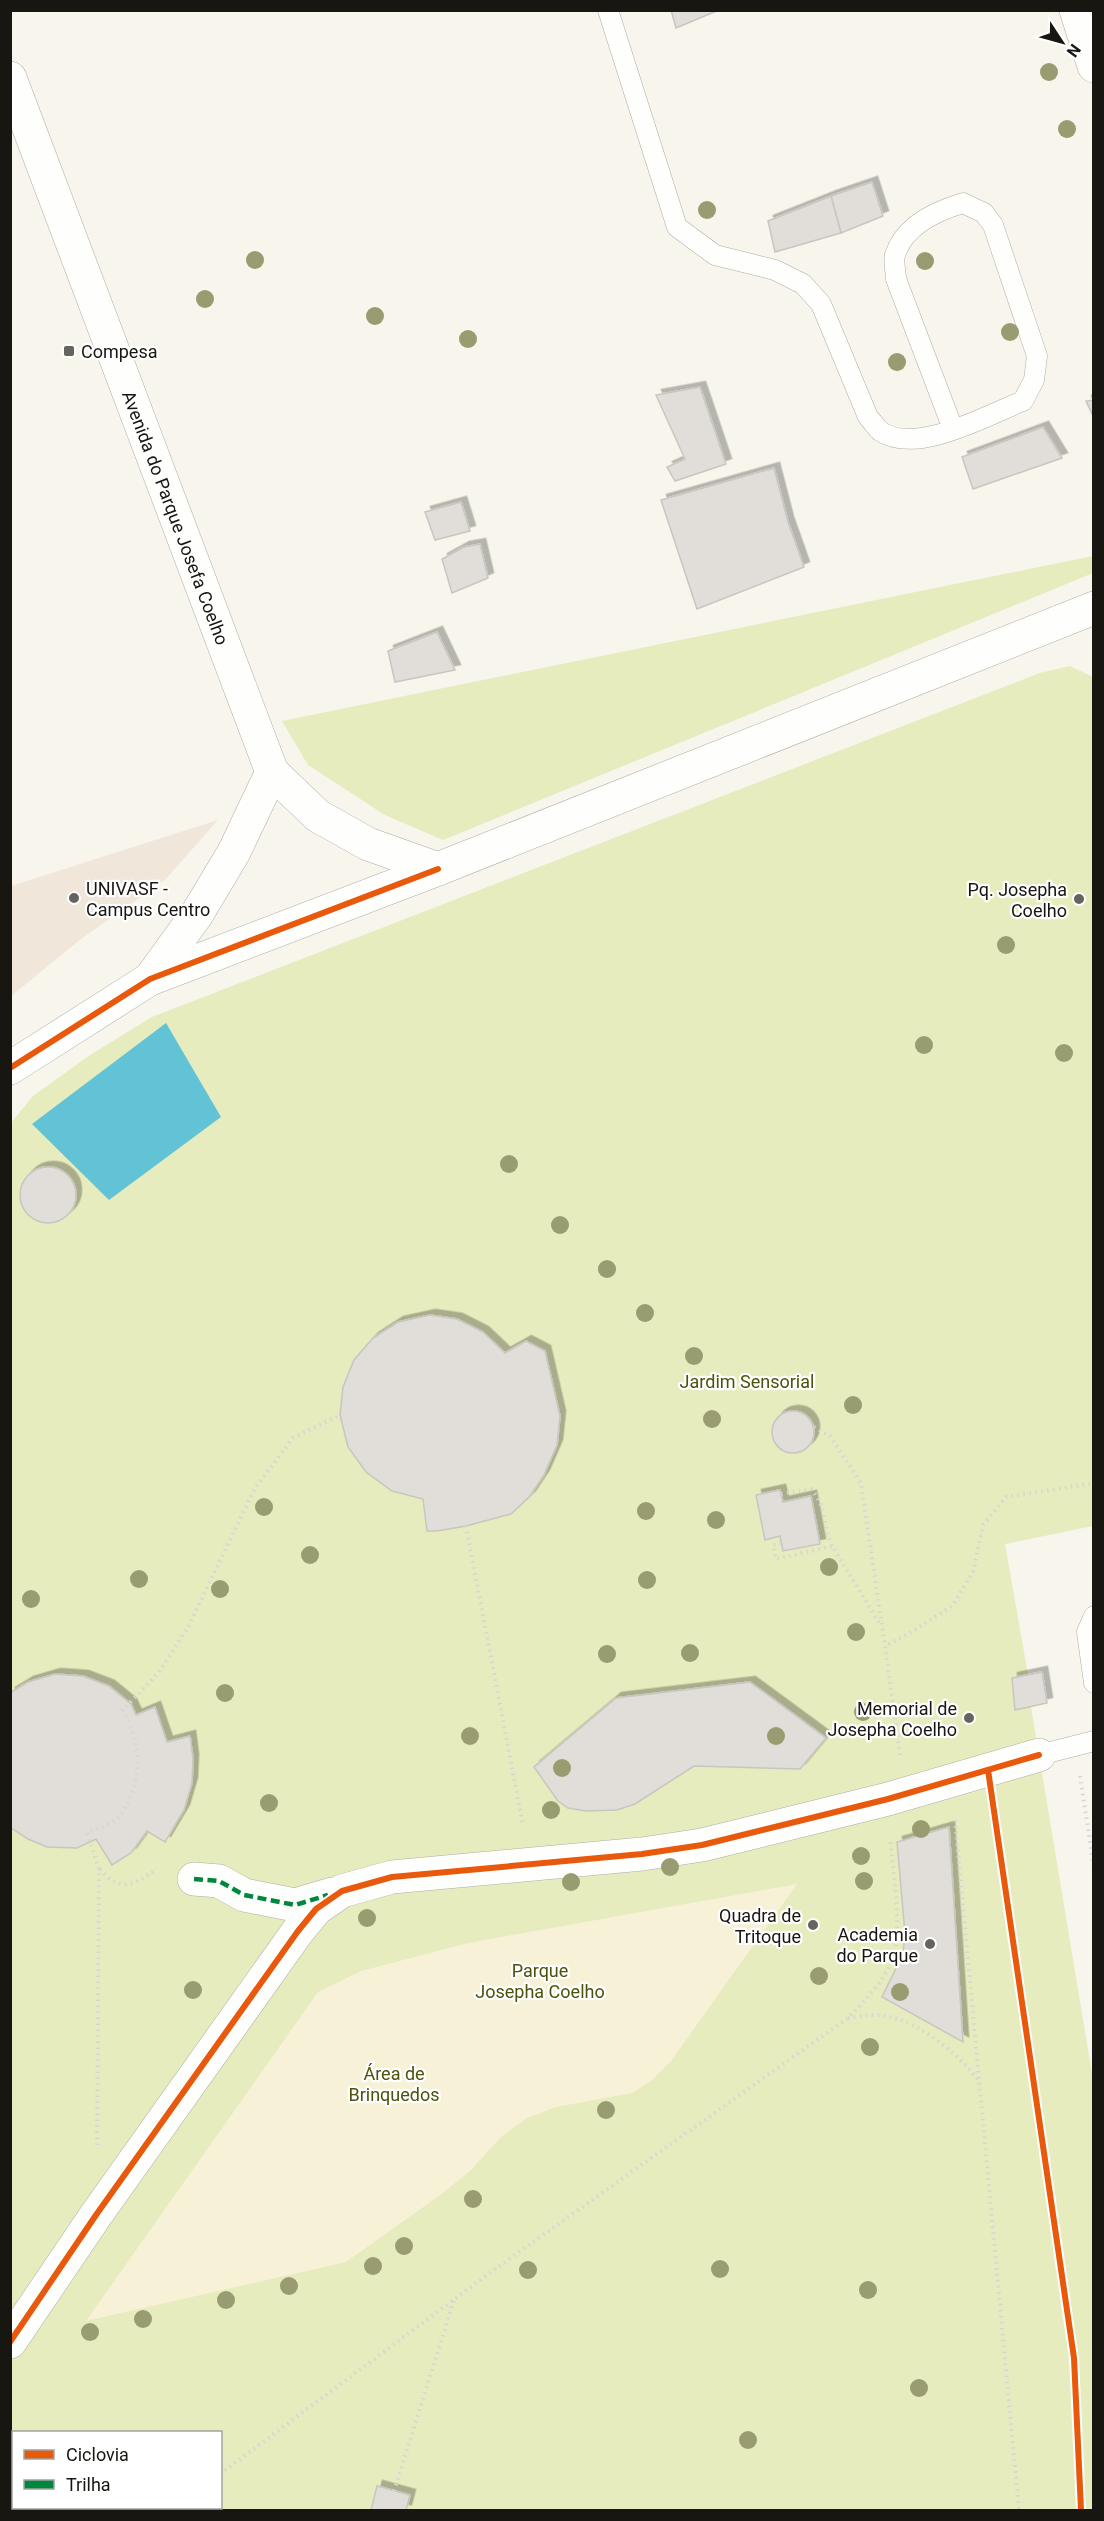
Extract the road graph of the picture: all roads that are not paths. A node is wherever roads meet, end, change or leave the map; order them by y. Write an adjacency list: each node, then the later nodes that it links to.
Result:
1 (609, 10): 5 (lane)
2 (1076, 10): 3 (main road)
3 (1094, 66)
4 (10, 78): 8 (main road, Avenida do Parque Josefa Coelho)
5 (953, 429): 5 (lane)
6 (1080, 612): 7 (main road); 9 (main road)
7 (1094, 633)
8 (273, 772): 9 (main road, Avenida do Parque Josefa Coelho); 10 (main road)
9 (438, 869): 10 (main road)
10 (150, 979): 11 (main road)
11 (10, 1068)
12 (1094, 1616): 13 (lane)
13 (1094, 1683)
14 (1085, 1743): 15 (lane)
15 (1039, 1755): 17 (main road)
16 (194, 1879): 17 (main road)
17 (342, 1891): 18 (main road)
18 (10, 2342)

